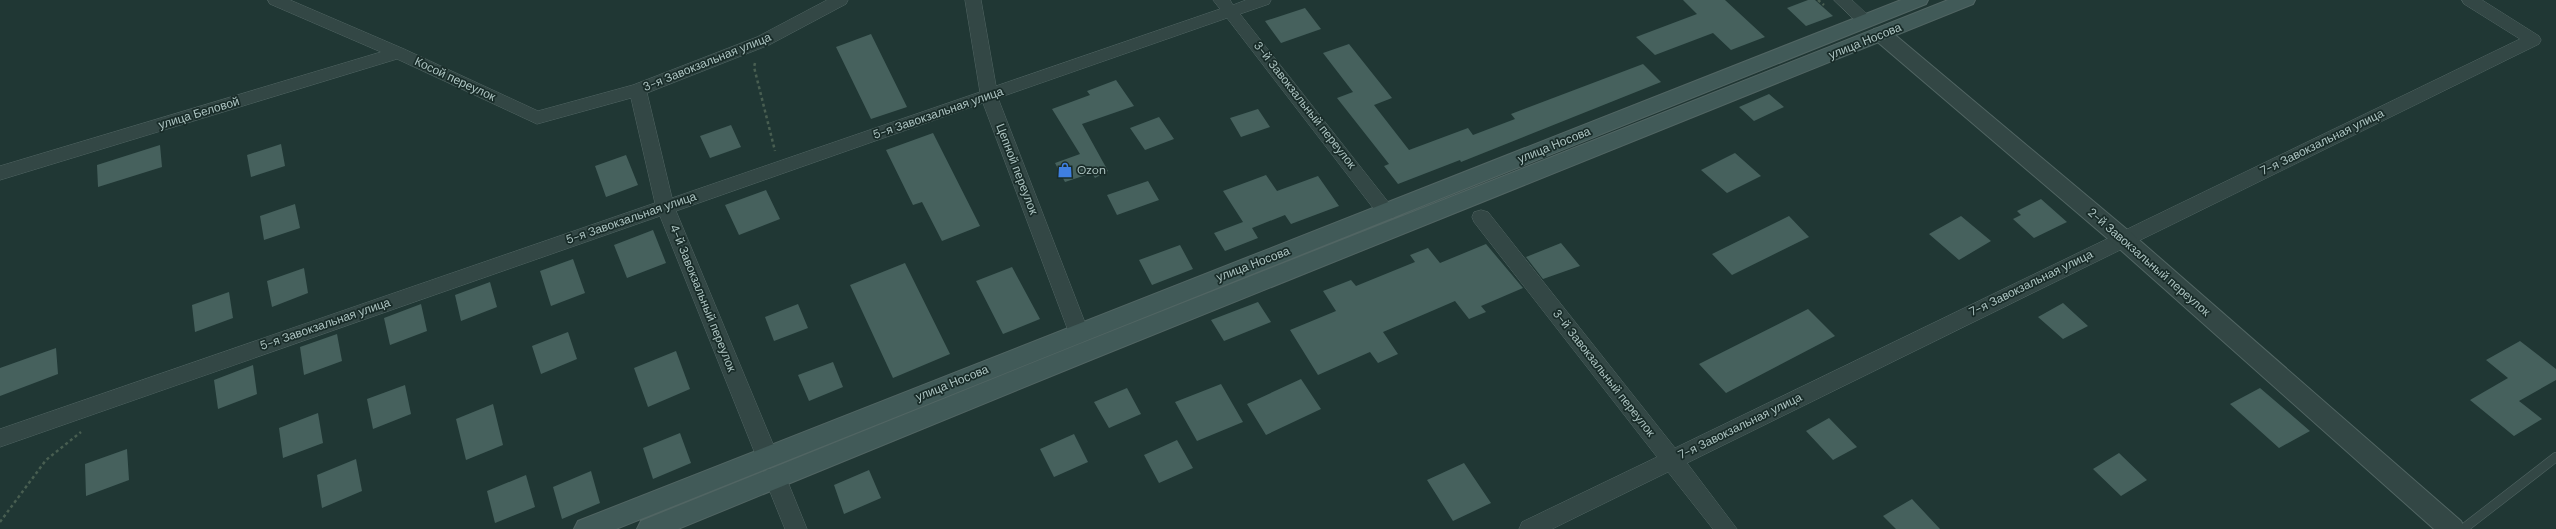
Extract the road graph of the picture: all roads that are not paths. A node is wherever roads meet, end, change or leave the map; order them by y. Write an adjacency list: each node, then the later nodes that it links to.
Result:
1 (276, 0): 11 (street, Косой переулок)
2 (840, 0): 12 (street, 3-я Завокзальная улица)
3 (973, 0): 13 (street, Цепной переулок)
4 (1263, 0): 9 (street, 5-я Завокзальная улица)
5 (1842, 0): 10 (street, 2-й Завокзальный переулок)
6 (1919, 0): 10 (main road, улица Носова)
7 (1966, 0): 10 (main road, улица Носова)
8 (2470, 0): 18 (street, 7-я Завокзальная улица)
9 (1226, 5): 13 (street, 5-я Завокзальная улица); 17 (street, 3-й Завокзальный переулок)
10 (1874, 28): 17 (main road, улица Носова); 18 (street, 2-й Завокзальный переулок)
11 (398, 53): 12 (street, Косой переулок); 14 (street, улица Беловой)
12 (638, 90): 15 (street, 4-й Завокзальный переулок)
13 (989, 96): 15 (street, 5-я Завокзальная улица); 19 (street, Цепной переулок)
14 (0, 173)
15 (665, 205): 20 (street, 5-я Завокзальная улица); 23 (street, 4-й Завокзальный переулок)
16 (1481, 217): 22 (street, 3-й Завокзальный переулок)
17 (1393, 219): 19 (main road, улица Носова)
18 (2122, 238): 22 (street, 7-я Завокзальная улица); 29 (street, 2-й Завокзальный переулок)
19 (1082, 342): 23 (main road, улица Носова)
20 (0, 438)
21 (2556, 457): 30 (lane)
22 (1672, 459): 27 (street, 7-я Завокзальная улица); 28 (street, 3-й Завокзальный переулок)
23 (771, 467): 24 (main road, улица Носова); 25 (main road, улица Носова); 26 (street, 4-й Завокзальный переулок)
24 (587, 529)
25 (650, 529)
26 (796, 529)
27 (1530, 529)
28 (1726, 529)
29 (2452, 529)
30 (2463, 529)

